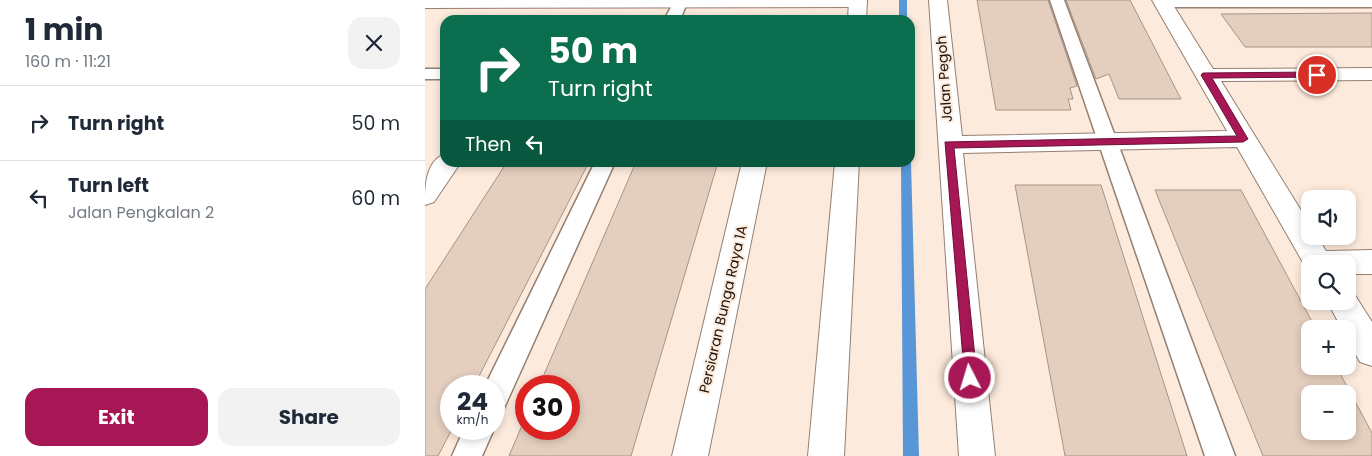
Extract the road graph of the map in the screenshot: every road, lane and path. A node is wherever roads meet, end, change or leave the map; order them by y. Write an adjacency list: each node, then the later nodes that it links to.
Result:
1 (938, 0): 18 (street, Jalan Pegoh)
2 (1057, 0): 17 (lane)
3 (1162, 2): 7 (lane); 15 (street)
4 (425, 3): 5 (street)
5 (564, 3): 6 (street); 10 (street)
6 (680, 3): 9 (street); 11 (lane)
7 (1372, 3)
8 (858, 7): 9 (street)
9 (790, 8)
10 (556, 15)
11 (674, 15)
12 (425, 74): 13 (lane)
13 (440, 74)
14 (1372, 74): 15 (street)
15 (1206, 75): 16 (street)
16 (1243, 139): 17 (street); 24 (street)
17 (1108, 141): 18 (street); 35 (lane)
18 (949, 145): 34 (street, Jalan Pegoh)
19 (440, 165): 23 (street)
20 (603, 167): 29 (lane)
21 (754, 167): 32 (street, Persiaran Bunga Raya 1A)
22 (847, 167): 33 (street)
23 (425, 195)
24 (1314, 255)
25 (1356, 262): 26 (street)
26 (1372, 262)
27 (1347, 310): 28 (street)
28 (1372, 351)
29 (505, 375)
30 (474, 440): 31 (lane)
31 (467, 456)
32 (690, 456)
33 (826, 456)
34 (977, 456)
35 (1219, 456)

